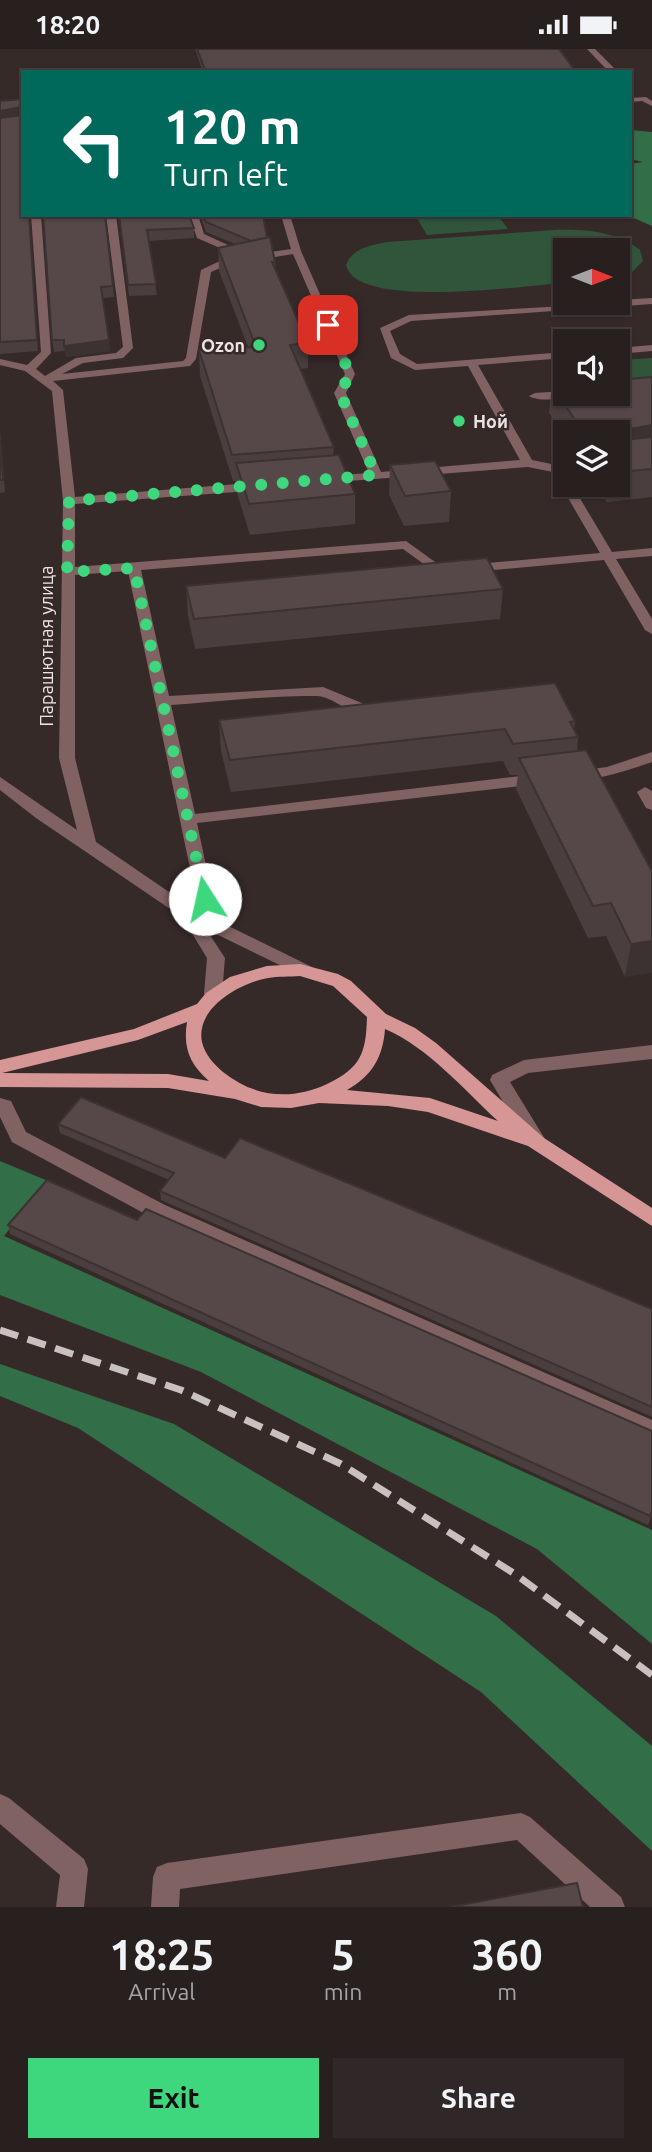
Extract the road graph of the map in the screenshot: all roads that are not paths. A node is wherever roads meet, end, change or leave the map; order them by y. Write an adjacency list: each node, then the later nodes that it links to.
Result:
1 (591, 49): 2 (street)
2 (612, 70)
3 (632, 89): 4 (street)
4 (643, 99): 5 (street); 6 (street)
5 (632, 100)
6 (652, 105): 7 (street)
7 (632, 108)
8 (36, 217): 20 (street)
9 (111, 217): 21 (street)
10 (194, 217): 13 (street)
11 (286, 217): 12 (street)
12 (296, 251): 13 (street); 26 (street)
13 (252, 258): 21 (street)
14 (652, 301): 19 (street)
15 (652, 348): 16 (street)
16 (630, 350)
17 (553, 356): 19 (street)
18 (0, 362): 20 (street)
19 (471, 362): 24 (street)
20 (29, 369): 21 (street)
21 (45, 379): 30 (street, Парашютная улица)
22 (553, 395): 23 (street)
23 (535, 396)
24 (528, 463): 25 (street); 26 (street)
25 (553, 468)
26 (376, 475): 27 (street)
27 (306, 482)
28 (279, 484): 30 (street)
29 (574, 497): 32 (street)
30 (69, 501): 34 (street, Парашютная улица)
31 (652, 552): 32 (street)
32 (608, 556): 33 (street); 35 (street)
33 (134, 568): 34 (street); 36 (street)
34 (67, 572): 41 (street, Парашютная улица)
35 (652, 631)
36 (163, 701): 37 (street); 40 (street)
37 (392, 709)
38 (652, 757): 40 (street)
39 (0, 782): 41 (street)
40 (190, 820): 42 (street)
41 (89, 844): 42 (street)
42 (188, 913): 43 (street); 44 (street)
43 (306, 971): 44 (main road); 46 (main road)
44 (213, 994): 45 (main road)
45 (199, 1010): 48 (main road); 50 (main road)
46 (376, 1016): 51 (main road); 53 (main road)
47 (652, 1052): 53 (street)
48 (0, 1067)
49 (0, 1080): 50 (main road)
50 (235, 1092): 51 (main road)
51 (320, 1096): 53 (main road)
52 (0, 1105): 55 (street)
53 (537, 1142): 54 (main road)
54 (652, 1219)
55 (652, 1430)
56 (0, 1807): 57 (street)
57 (71, 1907)
58 (165, 1907): 59 (street)
59 (611, 1907)

